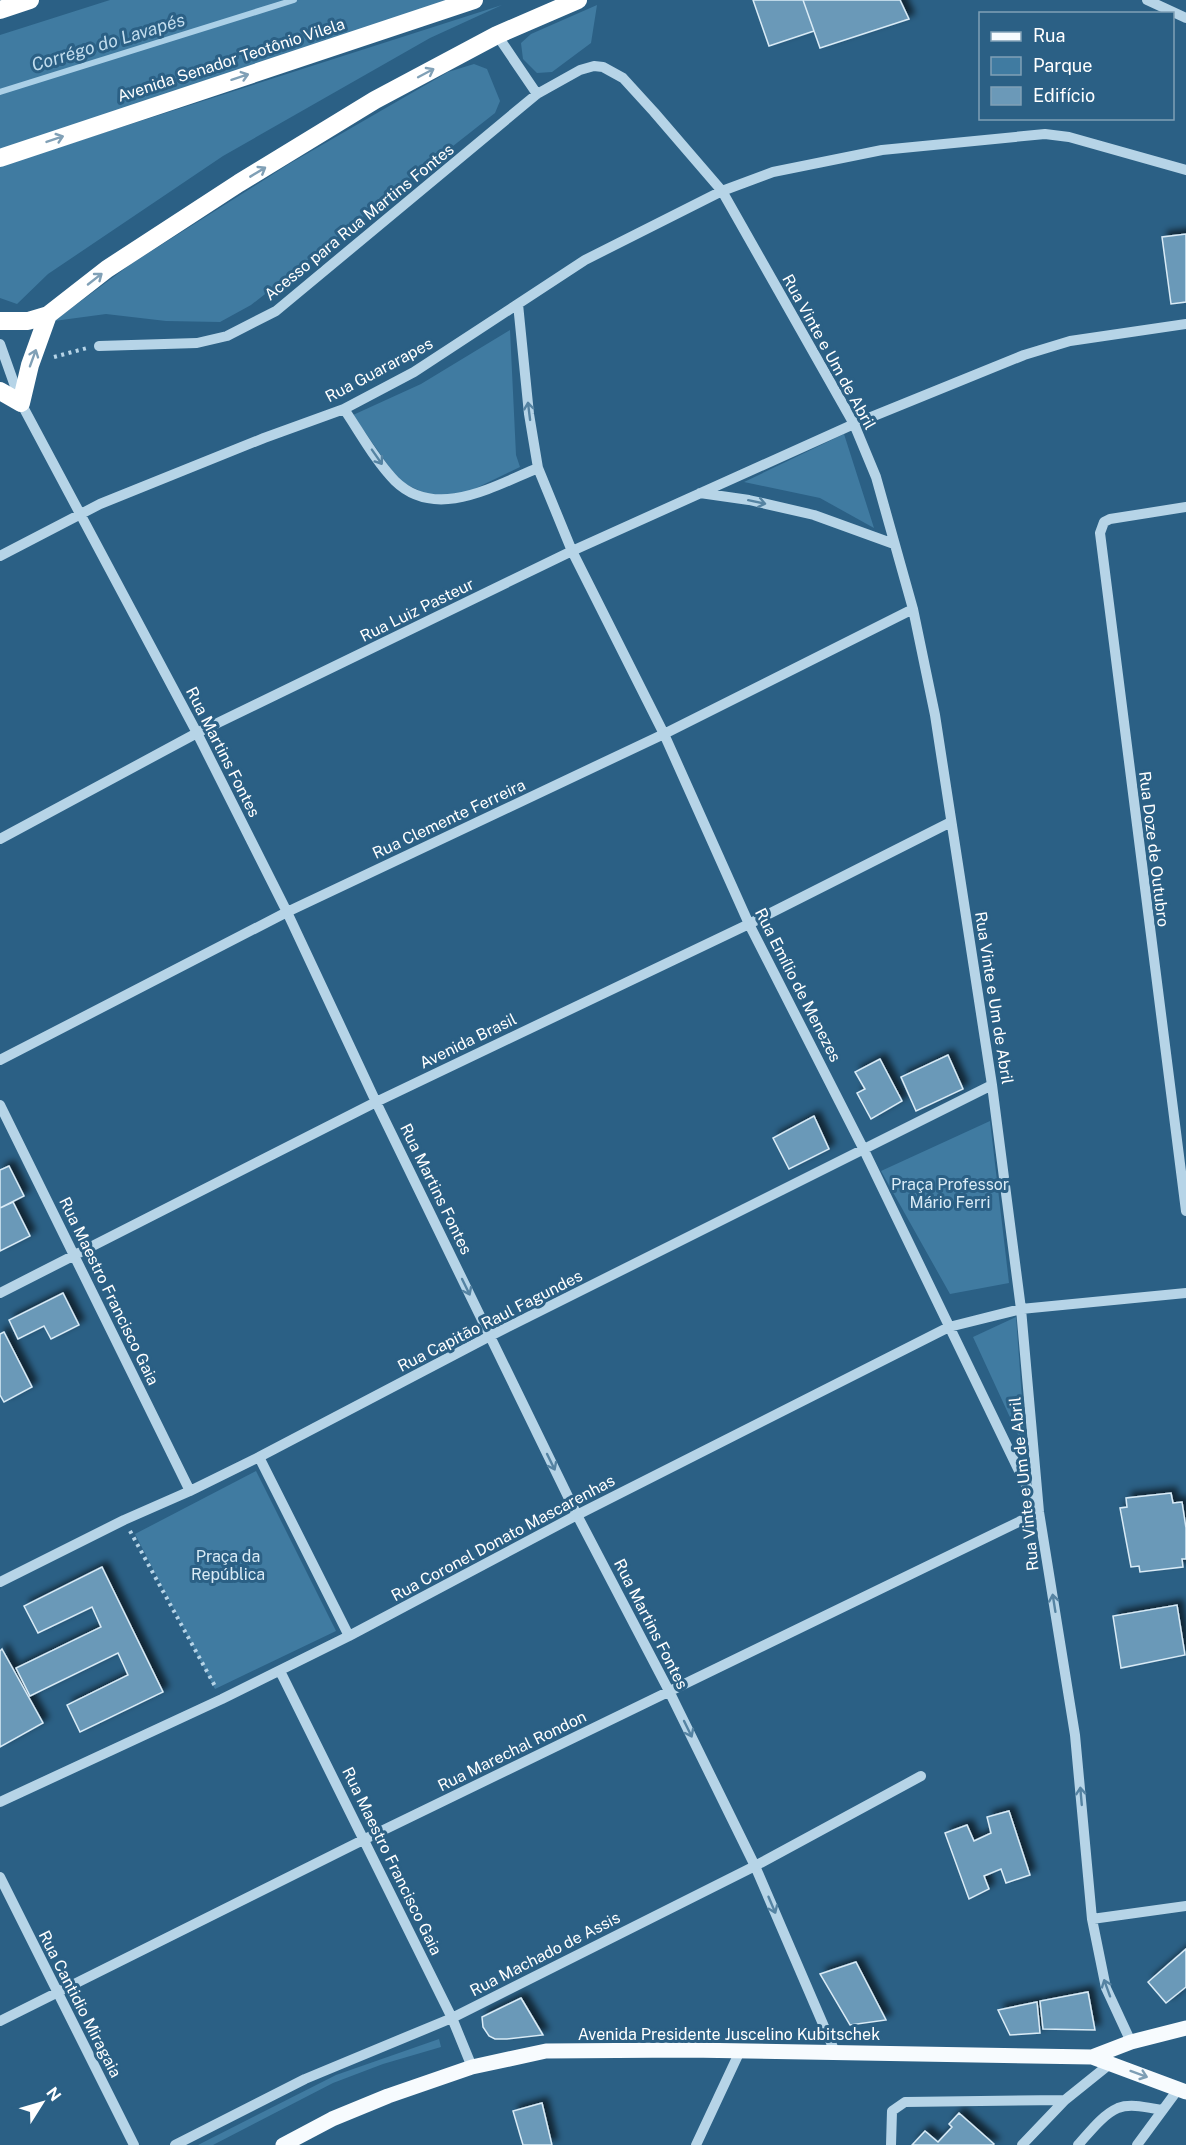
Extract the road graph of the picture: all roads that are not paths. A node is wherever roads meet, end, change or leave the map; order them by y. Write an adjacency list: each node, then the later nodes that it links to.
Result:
1 (30, 0): 5 (highway)
2 (474, 0): 10 (highway, Avenida Senador Teotônio Vilela, one-way to 2)
3 (578, 0): 7 (highway)
4 (1147, 0): 6 (street)
5 (0, 10)
6 (1173, 12)
7 (497, 35): 9 (street); 14 (highway, one-way to 7)
8 (580, 70): 9 (street, Acesso para Rua Martins Fontes); 12 (street, Rua Vinte e Um de Abril)
9 (537, 94): 18 (street, Acesso para Rua Martins Fontes)
10 (0, 158)
11 (1186, 170): 12 (street, Rua Guararapes)
12 (722, 191): 13 (street, Rua Guararapes); 22 (street, Rua Vinte e Um de Abril)
13 (518, 304): 21 (street, Rua Guararapes); 23 (street, Rua Emílio de Menezes, one-way to 13)
14 (48, 315): 15 (highway); 20 (highway, one-way to 14)
15 (0, 321)
16 (1186, 324): 22 (street, Rua Luiz Pasteur)
17 (0, 344): 20 (street, Rua Martins Fontes)
18 (99, 346)
19 (0, 391): 20 (highway)
20 (21, 403): 26 (street, Rua Martins Fontes)
21 (344, 409): 23 (street, one-way to 23); 26 (street, Rua Guararapes)
22 (854, 424): 24 (street, Rua Luiz Pasteur); 27 (street, Rua Vinte e Um de Abril)
23 (538, 468): 28 (street, Rua Emílio de Menezes)
24 (699, 493): 27 (street, one-way to 27); 28 (street, Rua Luiz Pasteur)
25 (1186, 507): 42 (street, Rua Doze de Outubro)
26 (82, 515): 29 (street, Rua Guararapes); 31 (street, Rua Martins Fontes)
27 (894, 544): 30 (street, Rua Vinte e Um de Abril)
28 (572, 551): 31 (street, Rua Luiz Pasteur); 32 (street, Rua Emílio de Menezes)
29 (0, 556)
30 (913, 609): 32 (street, Rua Clemente Ferreira); 33 (street, Rua Vinte e Um de Abril)
31 (197, 733): 34 (street, Rua Luiz Pasteur); 35 (street, Rua Martins Fontes)
32 (664, 734): 35 (street, Rua Clemente Ferreira); 36 (street, Rua Emílio de Menezes)
33 (951, 822): 36 (street, Avenida Brasil); 38 (street, Rua Vinte e Um de Abril)
34 (0, 839)
35 (287, 912): 37 (street, Rua Clemente Ferreira); 39 (street, Rua Martins Fontes)
36 (749, 924): 39 (street, Avenida Brasil); 41 (street, Rua Emílio de Menezes)
37 (0, 1060)
38 (992, 1085): 41 (street, Rua Capitão Raul Fagundes); 46 (street, Rua Vinte e Um de Abril)
39 (376, 1102): 43 (street, Avenida Brasil); 48 (street, Rua Martins Fontes, one-way to 48)
40 (0, 1105): 43 (street, Rua Maestro Francisco Gaia)
41 (863, 1148): 47 (street, Rua Emílio de Menezes); 48 (street, Rua Capitão Raul Fagundes)
42 (1186, 1211)
43 (74, 1255): 44 (street, Avenida Brasil); 50 (street, Rua Maestro Francisco Gaia)
44 (0, 1293)
45 (1186, 1293): 46 (street, Rua Coronel Donato Mascarenhas)
46 (1021, 1309): 47 (street, Rua Coronel Donato Mascarenhas); 51 (street, Rua Vinte e Um de Abril)
47 (949, 1328): 51 (street, Rua Emílio de Menezes); 52 (street, Rua Coronel Donato Mascarenhas)
48 (490, 1336): 49 (street, Rua Capitão Raul Fagundes); 52 (street, Rua Martins Fontes, one-way to 52)
49 (259, 1457): 50 (street, Rua Capitão Raul Fagundes); 54 (street)
50 (190, 1491): 53 (street, Rua Capitão Raul Fagundes)
51 (1039, 1512): 56 (street, Rua Marechal Rondon); 63 (street, Rua Vinte e Um de Abril, one-way to 51)
52 (577, 1515): 54 (street, Rua Coronel Donato Mascarenhas); 56 (street, Rua Martins Fontes)
53 (0, 1582)
54 (349, 1636): 55 (street, Rua Coronel Donato Mascarenhas)
55 (280, 1671): 58 (street, Rua Coronel Donato Mascarenhas); 59 (street, Rua Maestro Francisco Gaia)
56 (669, 1691): 59 (street, Rua Marechal Rondon); 60 (street, Rua Martins Fontes, one-way to 60)
57 (921, 1776): 60 (street, Rua Machado de Assis)
58 (0, 1802)
59 (365, 1839): 64 (street, Rua Marechal Rondon); 65 (street, Rua Maestro Francisco Gaia)
60 (755, 1866): 65 (street, Rua Machado de Assis); 70 (street, Rua Martins Fontes, one-way to 70)
61 (0, 1877): 64 (street, Rua Cantidio Miragaia)
62 (1186, 1906): 63 (street)
63 (1092, 1919): 68 (street, Rua Vinte e Um de Abril, one-way to 63)
64 (58, 1993): 66 (street, Rua Marechal Rondon); 77 (street, Rua Cantidio Miragaia)
65 (452, 2018): 73 (street, Rua Maestro Francisco Gaia); 78 (street, Rua Machado de Assis)
66 (0, 2021)
67 (1186, 2028): 68 (main road)
68 (1131, 2042): 71 (main road)
69 (740, 2051): 70 (main road, Avenida Presidente Juscelino Kubitschek); 73 (main road, Avenida Presidente Juscelino Kubitschek); 80 (street)
70 (836, 2052): 71 (main road, Avenida Presidente Juscelino Kubitschek)
71 (1092, 2057): 72 (main road, Avenida Presidente Juscelino Kubitschek)
72 (1111, 2063): 74 (main road, Avenida Presidente Juscelino Kubitschek, one-way to 74); 75 (street)
73 (472, 2067): 79 (main road, Avenida Presidente Juscelino Kubitschek)
74 (1183, 2090): 76 (street)
75 (1065, 2100): 81 (street); 82 (street)
76 (1162, 2110): 83 (street); 84 (street)
77 (134, 2145)
78 (175, 2145)
79 (283, 2145)
80 (696, 2145)
81 (891, 2145)
82 (1023, 2145)
83 (1078, 2145)
84 (1137, 2145)

